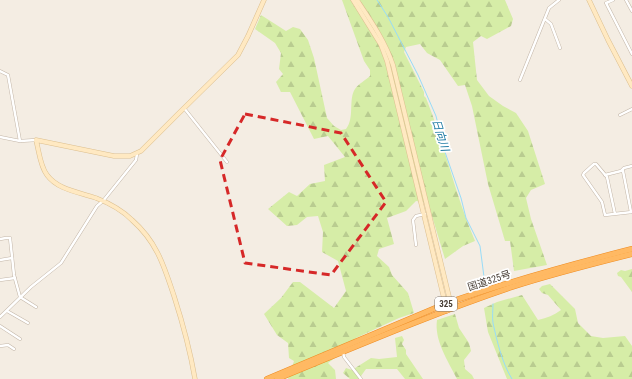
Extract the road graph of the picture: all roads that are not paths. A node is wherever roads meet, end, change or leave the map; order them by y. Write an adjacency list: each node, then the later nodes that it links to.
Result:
1 (264, 0): 15 (street)
2 (353, 0): 28 (street)
3 (357, 0): 28 (street)
4 (558, 0): 9 (street)
5 (589, 0): 14 (street)
6 (613, 0): 11 (street)
7 (626, 0): 8 (street)
8 (632, 11)
9 (545, 19): 10 (street); 13 (street)
10 (560, 48)
11 (632, 54)
12 (0, 71): 20 (street)
13 (520, 80)
14 (632, 86)
15 (184, 108): 21 (street); 22 (street)
16 (632, 109): 17 (street)
17 (620, 115)
18 (0, 137): 20 (street)
19 (36, 140): 20 (street); 21 (street); 26 (street)
20 (20, 141)
21 (137, 154): 26 (street)
22 (227, 162)
23 (632, 166): 24 (street)
24 (623, 170): 25 (street); 27 (street)
25 (605, 175): 29 (street); 29 (street)
26 (103, 201): 38 (street); 50 (street)
27 (632, 212): 29 (street)
28 (426, 213): 31 (street); 39 (street)
29 (615, 214)
30 (0, 240): 34 (street)
31 (416, 245)
32 (632, 249): 39 (highway, 国道325号 / 325)
33 (632, 254): 41 (highway, 国道325号 / 325)
34 (12, 258): 35 (street); 36 (street)
35 (0, 260)
36 (15, 278): 37 (street); 38 (street)
37 (0, 280)
38 (20, 298): 40 (street); 42 (street)
39 (448, 303): 41 (street); 51 (highway, 国道325号 / 325)
40 (36, 307)
41 (450, 310): 49 (highway, 国道325号 / 325)
42 (7, 311): 43 (street); 44 (street)
43 (0, 318)
44 (28, 323)
45 (0, 326): 46 (street)
46 (20, 339)
47 (0, 346): 48 (street)
48 (14, 349)
49 (343, 352): 52 (highway, 国道325号 / 325); 53 (street)
50 (195, 379)
51 (267, 379)
52 (277, 379)
53 (361, 379)

